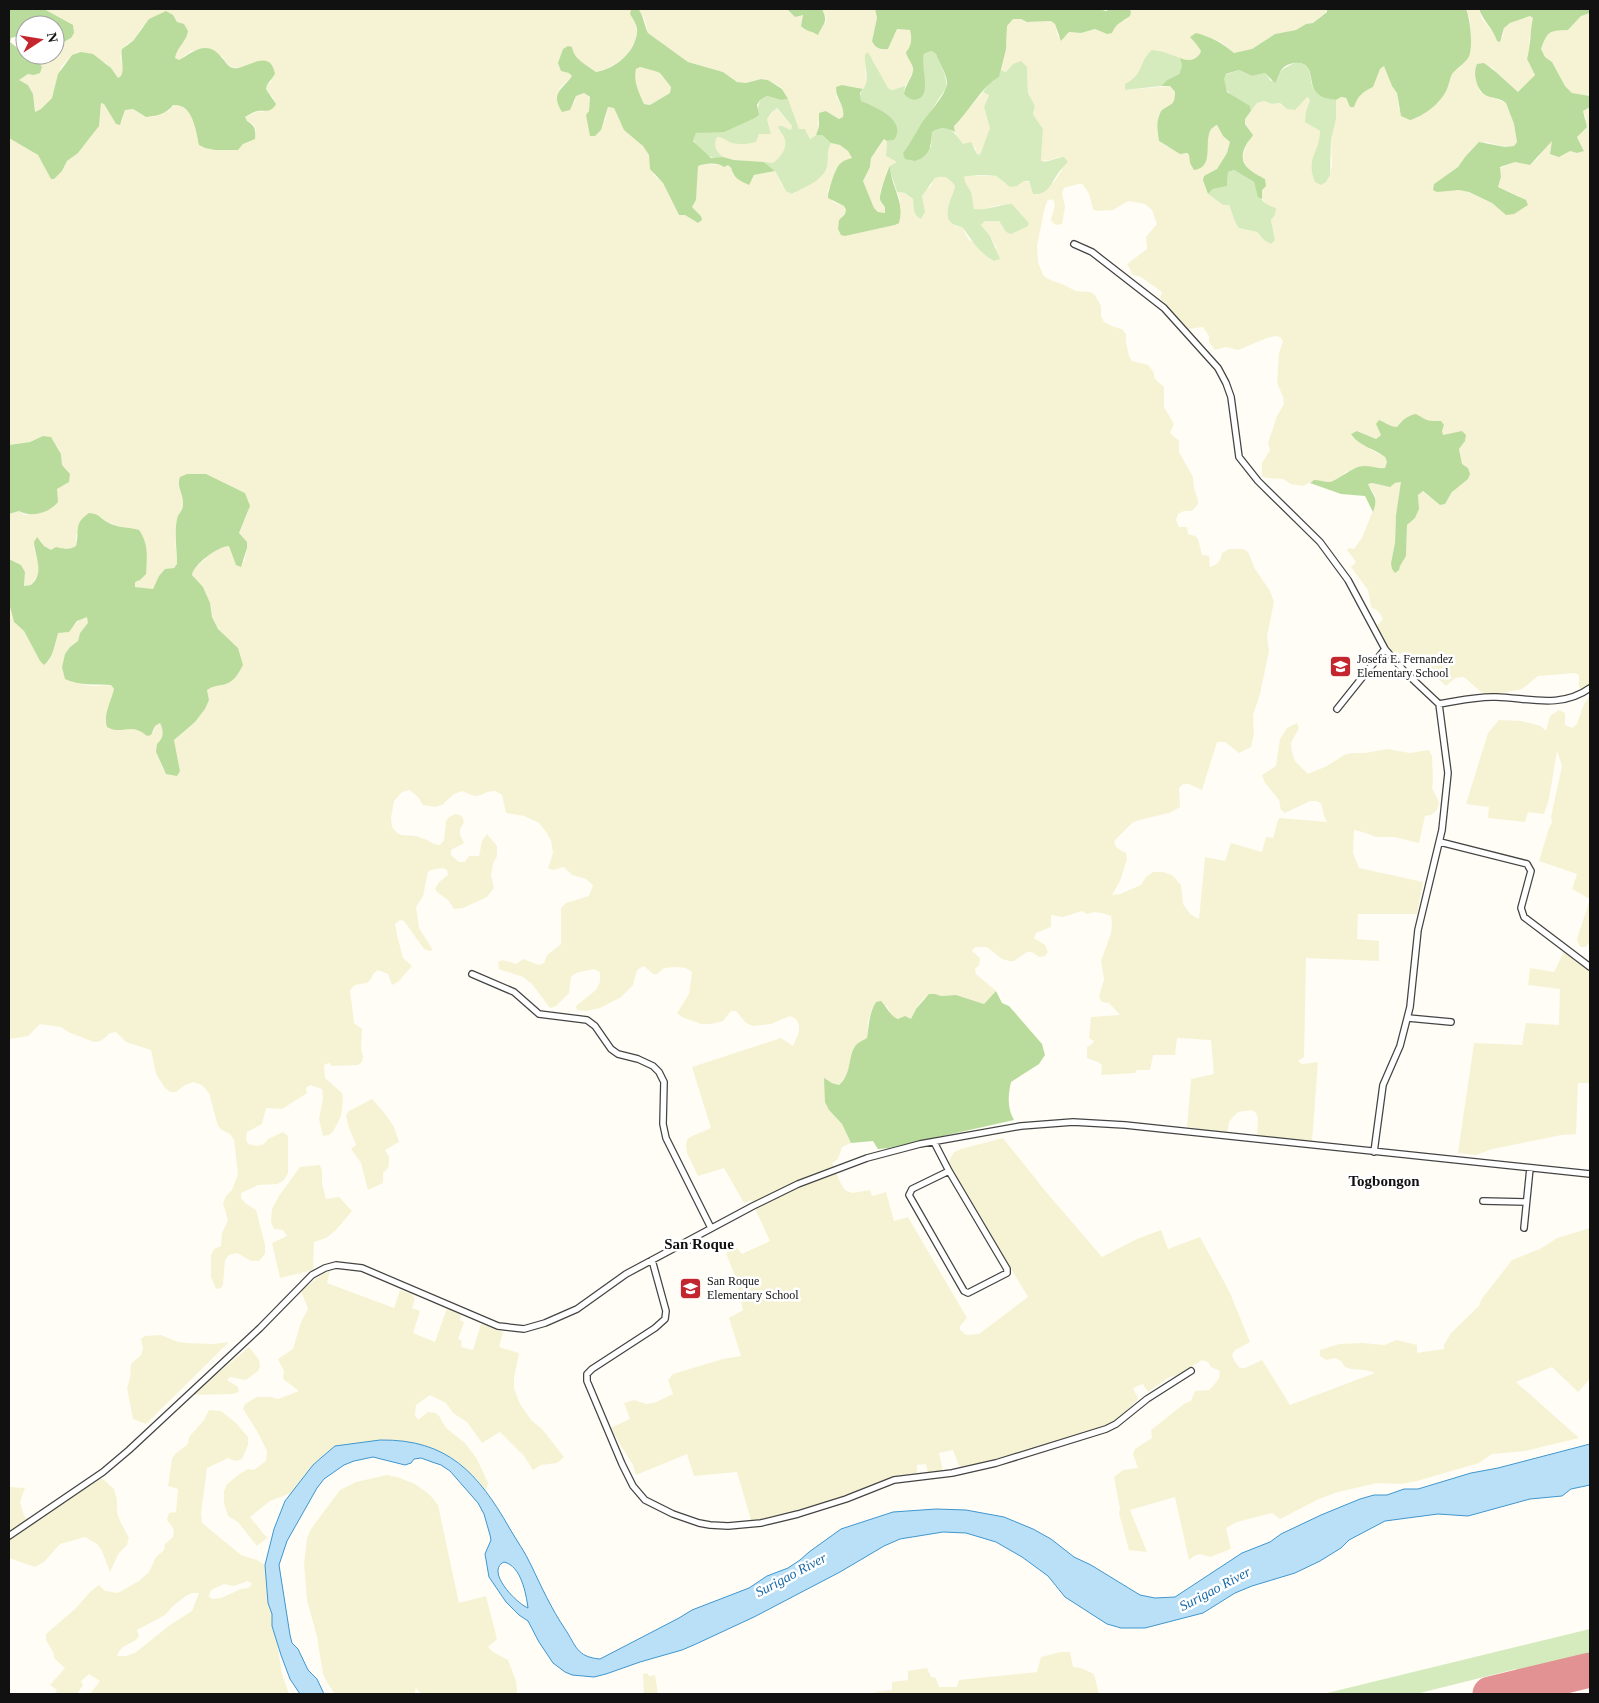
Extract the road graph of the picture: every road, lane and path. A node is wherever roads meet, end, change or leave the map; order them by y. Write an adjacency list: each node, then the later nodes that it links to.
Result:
1 (1074, 244): 2 (street)
2 (1385, 649): 4 (street); 5 (street)
3 (1590, 688): 4 (street)
4 (1439, 704): 6 (street)
5 (1337, 708)
6 (1440, 842): 7 (street); 9 (street)
7 (1590, 967)
8 (472, 974): 18 (street)
9 (1408, 1018): 10 (street); 12 (street)
10 (1451, 1022)
11 (934, 1142): 12 (street); 14 (street); 18 (street)
12 (1374, 1152): 13 (street)
13 (1530, 1168): 15 (street); 17 (street)
14 (949, 1171): 14 (street)
15 (1590, 1174)
16 (1483, 1200): 17 (street)
17 (1526, 1202): 19 (street)
18 (711, 1228): 20 (street)
19 (1524, 1228)
20 (652, 1260): 21 (street); 22 (street)
21 (1191, 1371)
22 (9, 1536)

